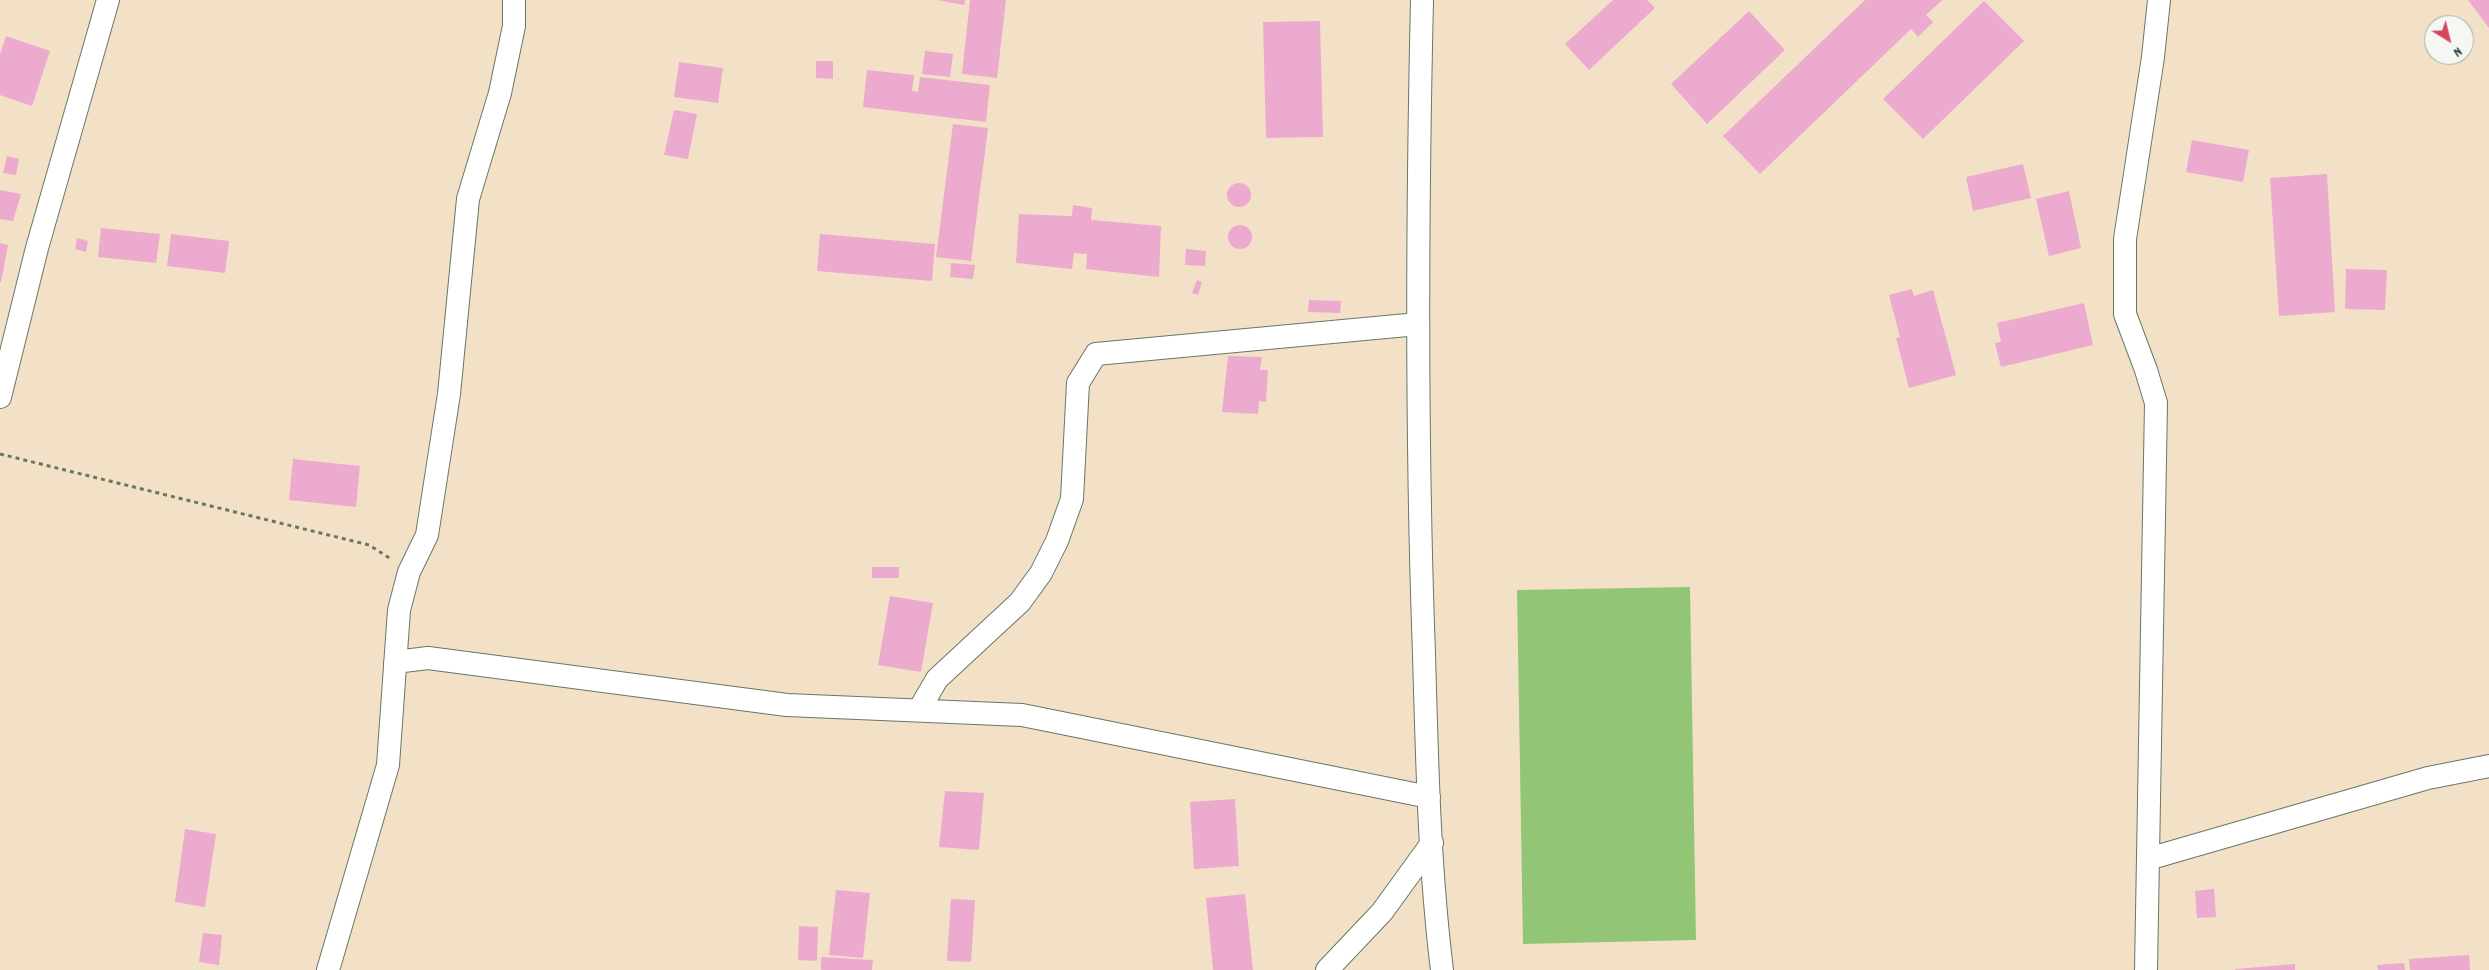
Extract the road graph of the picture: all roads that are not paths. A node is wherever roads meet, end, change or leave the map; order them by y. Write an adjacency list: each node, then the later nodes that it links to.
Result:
1 (108, 0): 6 (street)
2 (514, 0): 7 (street)
3 (1422, 0): 5 (street)
4 (2159, 0): 12 (street)
5 (1418, 324): 8 (street); 10 (street)
6 (0, 397)
7 (395, 662): 8 (street); 13 (street)
8 (919, 710): 10 (street)
9 (2489, 766): 12 (street)
10 (1429, 797): 11 (street)
11 (1432, 843): 14 (street); 15 (street)
12 (2148, 859): 16 (street)
13 (328, 970)
14 (1327, 970)
15 (1442, 970)
16 (2146, 970)

